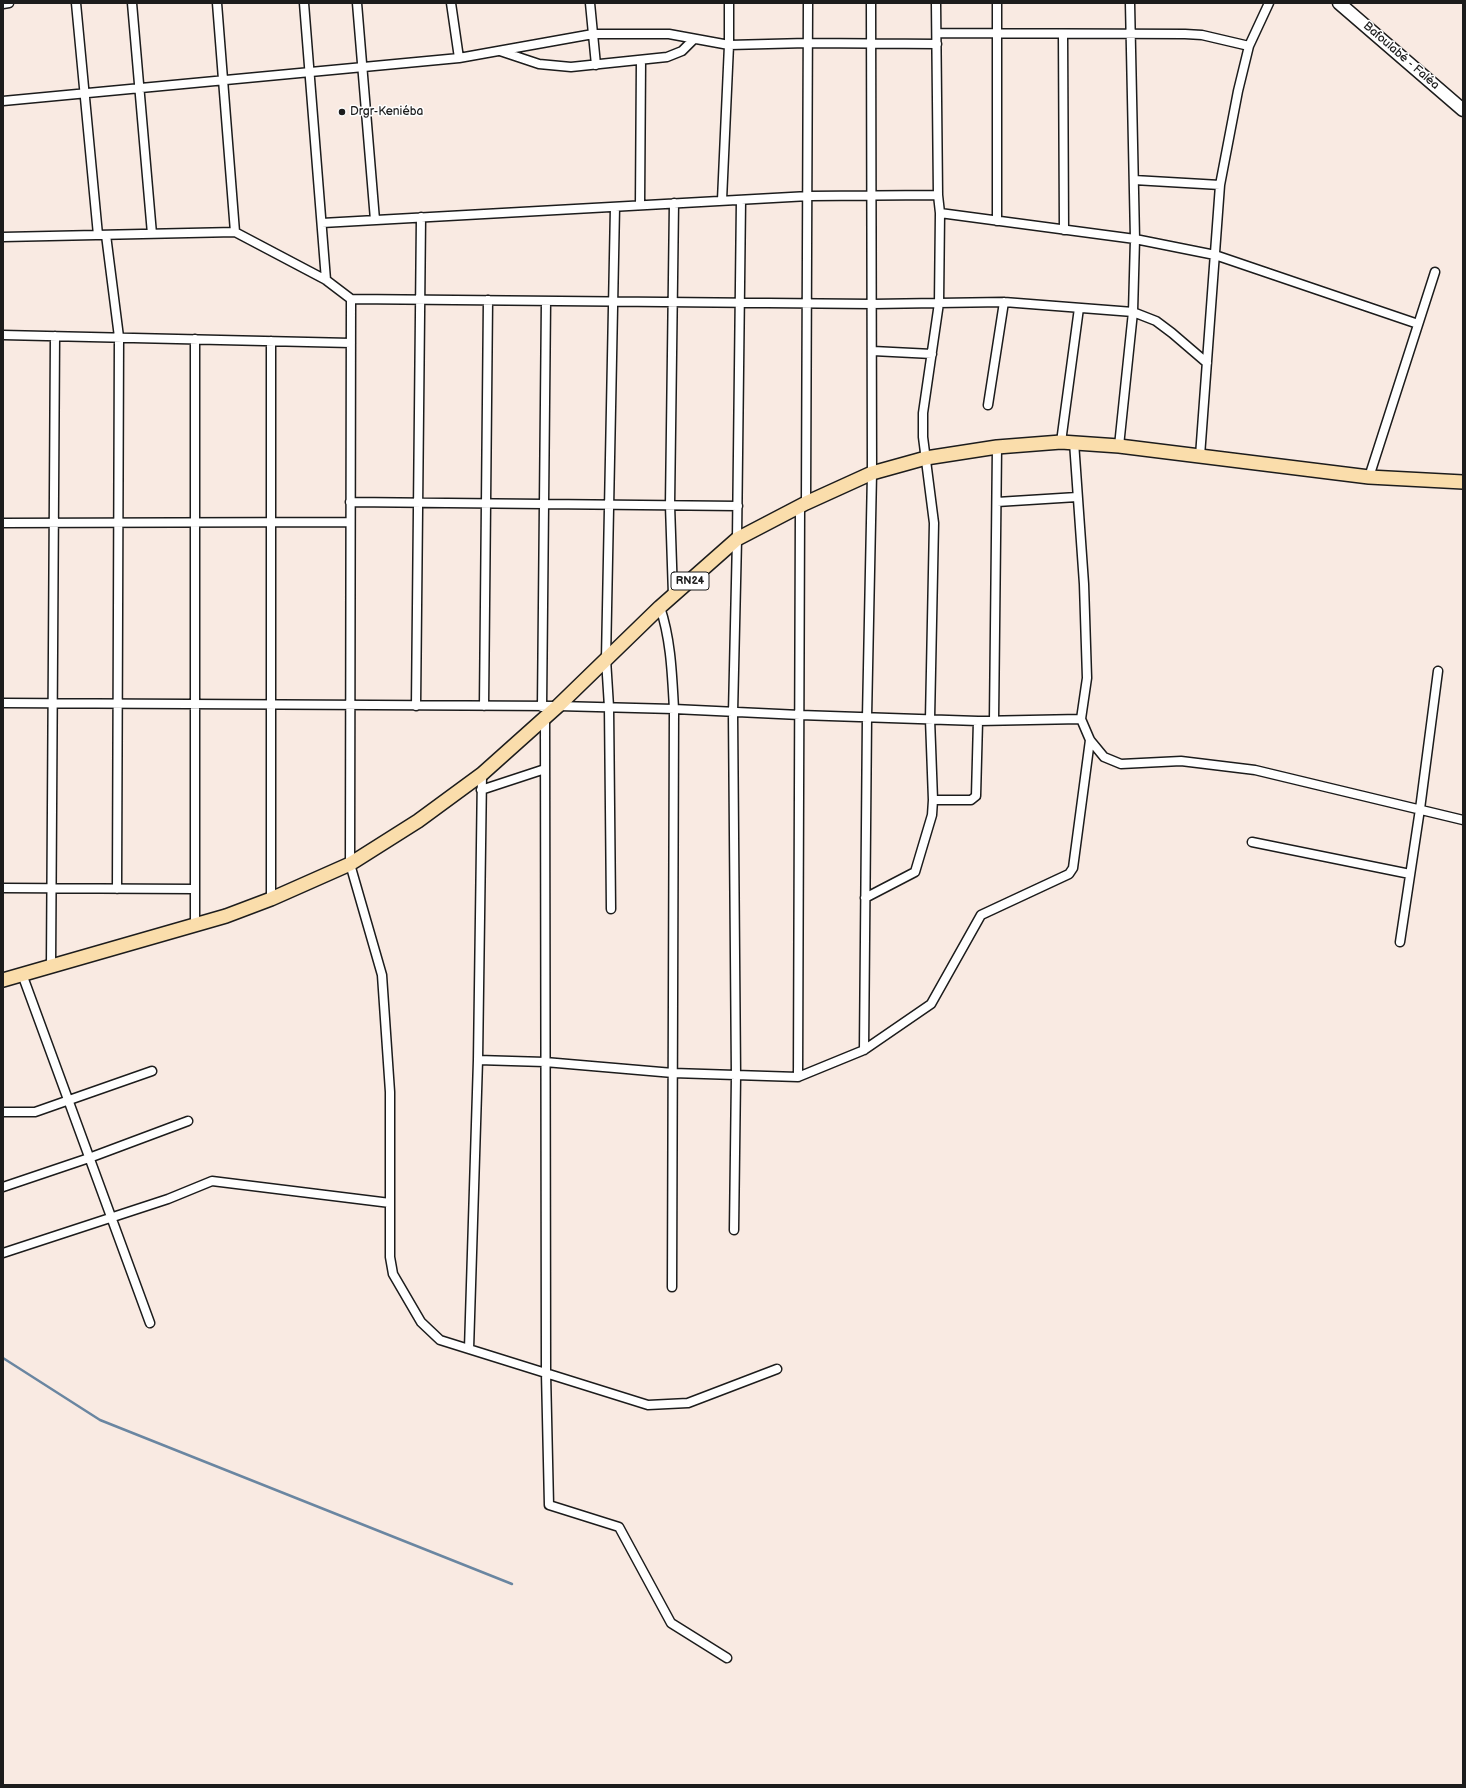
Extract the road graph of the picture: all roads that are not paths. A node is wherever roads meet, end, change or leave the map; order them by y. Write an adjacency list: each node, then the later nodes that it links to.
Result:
1 (9, 3): 17 (street)
2 (76, 3): 37 (street)
3 (132, 3): 36 (street)
4 (217, 3): 35 (street)
5 (304, 3): 34 (street)
6 (358, 3): 33 (street)
7 (451, 3): 30 (street)
8 (590, 3): 19 (street)
9 (729, 3): 27 (street)
10 (808, 3): 24 (street)
11 (871, 3): 25 (street)
12 (936, 3): 18 (street)
13 (997, 3): 20 (street)
14 (1130, 3): 22 (street)
15 (1269, 3): 28 (street)
16 (1338, 3): 39 (main road, Bafoulabé - Faléa)
17 (3, 4)
18 (936, 33): 20 (street); 26 (street)
19 (593, 34): 23 (street); 29 (street); 32 (street)
20 (996, 34): 21 (street); 53 (street)
21 (1063, 34): 22 (street); 55 (street)
22 (1131, 34): 28 (street); 40 (street)
23 (694, 39): 27 (street); 31 (street)
24 (807, 43): 25 (street); 27 (street); 43 (street)
25 (871, 43): 26 (street); 44 (street)
26 (936, 44): 42 (street)
27 (730, 45): 45 (street)
28 (1249, 46): 41 (street)
29 (498, 51): 30 (street); 32 (street)
30 (459, 58): 33 (street)
31 (641, 60): 32 (street); 48 (street)
32 (596, 65)
33 (363, 66): 34 (street); 52 (street)
34 (309, 72): 35 (street); 54 (street)
35 (223, 80): 36 (street); 56 (street)
36 (139, 88): 37 (street); 57 (street)
37 (84, 93): 38 (street); 58 (street)
38 (3, 101)
39 (1463, 110)
40 (1134, 180): 41 (street); 60 (street)
41 (1220, 185): 61 (street)
42 (938, 195): 44 (street); 50 (street)
43 (808, 196): 44 (street); 46 (street); 72 (street)
44 (872, 196): 74 (street)
45 (722, 200): 46 (street); 47 (street)
46 (741, 200): 70 (street)
47 (674, 203): 48 (street); 69 (street)
48 (640, 205): 49 (street)
49 (614, 207): 51 (street); 68 (street)
50 (940, 213): 53 (street); 73 (street)
51 (421, 217): 52 (street); 65 (street)
52 (375, 220): 54 (street)
53 (997, 221): 55 (street)
54 (322, 223): 63 (street)
55 (1064, 230): 60 (street)
56 (234, 232): 57 (street); 63 (street)
57 (152, 234): 58 (street)
58 (102, 235): 59 (street); 80 (street)
59 (3, 237)
60 (1134, 239): 61 (street); 76 (street)
61 (1215, 255): 77 (street); 86 (street)
62 (1435, 272): 77 (street)
63 (326, 280): 64 (street)
64 (351, 299): 65 (street); 83 (street)
65 (420, 299): 66 (street); 99 (street)
66 (488, 300): 67 (street); 100 (street)
67 (546, 301): 68 (street); 101 (street)
68 (613, 301): 69 (street); 102 (street)
69 (673, 302): 70 (street); 103 (street)
70 (740, 302): 72 (street); 105 (street)
71 (1004, 302): 73 (street); 75 (street); 87 (street)
72 (808, 303): 74 (street); 104 (street)
73 (939, 303): 74 (street); 85 (street)
74 (872, 304): 84 (street)
75 (1079, 308): 76 (street); 88 (street)
76 (1133, 312): 86 (street); 89 (street)
77 (1418, 324): 94 (street)
78 (3, 335): 79 (street)
79 (55, 336): 80 (street); 109 (street)
80 (119, 338): 81 (street); 110 (street)
81 (195, 339): 82 (street); 111 (street)
82 (271, 341): 83 (street); 106 (street)
83 (351, 343): 97 (street)
84 (873, 351): 85 (street); 93 (street)
85 (932, 354): 92 (street)
86 (1207, 363): 91 (street)
87 (988, 405)
88 (1067, 442): 89 (main road, RN24); 90 (main road, RN24); 96 (street)
89 (1119, 446): 91 (main road, RN24)
90 (997, 447): 92 (main road, RN24); 98 (street)
91 (1200, 456): 94 (main road, RN24)
92 (926, 458): 93 (main road, RN24); 132 (street)
93 (872, 473): 104 (main road, RN24); 131 (street)
94 (1369, 477): 95 (main road, RN24)
95 (1463, 482)
96 (1077, 497): 98 (street); 133 (street)
97 (350, 502): 99 (street); 107 (street)
98 (997, 502): 134 (street)
99 (418, 503): 100 (street); 123 (street)
100 (486, 503): 101 (street); 124 (street)
101 (544, 504): 102 (street); 129 (street)
102 (609, 505): 103 (street); 115 (street)
103 (670, 505): 105 (street); 113 (street)
104 (803, 505): 112 (main road, RN24); 130 (street)
105 (738, 506): 112 (street)
106 (270, 522): 107 (street); 111 (street); 121 (street)
107 (350, 522): 122 (street)
108 (3, 523): 109 (street)
109 (54, 523): 110 (street); 118 (street)
110 (118, 523): 111 (street); 119 (street)
111 (195, 523): 120 (street)
112 (738, 539): 113 (main road, RN24); 128 (street)
113 (673, 595): 114 (main road, RN24)
114 (660, 607): 115 (main road, RN24); 127 (street)
115 (606, 659): 125 (main road, RN24); 126 (street)
116 (1438, 671): 141 (street)
117 (3, 703): 118 (street)
118 (52, 704): 119 (street); 147 (street)
119 (118, 704): 120 (street); 148 (street)
120 (195, 704): 121 (street); 149 (street)
121 (271, 705): 122 (street); 151 (street)
122 (350, 706): 123 (street); 144 (street)
123 (416, 706): 124 (street)
124 (484, 706): 129 (street)
125 (558, 706): 126 (street); 129 (main road, RN24)
126 (609, 707): 127 (street); 152 (street)
127 (674, 709): 128 (street); 162 (street)
128 (733, 712): 130 (street); 163 (street)
129 (543, 713): 137 (street); 138 (main road, RN24)
130 (800, 715): 131 (street); 164 (street)
131 (867, 717): 132 (street); 150 (street)
132 (930, 719): 135 (street); 140 (street)
133 (1082, 719): 134 (street); 136 (street)
134 (994, 720): 135 (street)
135 (978, 721): 140 (street)
136 (1090, 740): 141 (street); 158 (street)
137 (545, 769): 139 (street); 160 (street)
138 (482, 774): 139 (street); 144 (main road, RN24)
139 (482, 790): 159 (street)
140 (933, 800): 150 (street)
141 (1420, 809): 142 (street); 145 (street)
142 (1463, 820)
143 (1252, 842): 145 (street)
144 (350, 864): 151 (main road, RN24); 170 (street)
145 (1410, 874): 154 (street)
146 (3, 888): 147 (street)
147 (52, 888): 148 (street); 155 (street)
148 (117, 889): 149 (street)
149 (195, 889): 153 (street)
150 (865, 898): 158 (street)
151 (271, 899): 153 (main road, RN24)
152 (611, 909)
153 (195, 925): 155 (main road, RN24)
154 (1400, 942)
155 (51, 966): 156 (main road, RN24)
156 (22, 974): 157 (main road, RN24); 165 (street)
157 (3, 980)
158 (864, 1050): 164 (street)
159 (478, 1060): 160 (street); 176 (street)
160 (545, 1062): 162 (street); 178 (street)
161 (152, 1071): 165 (street)
162 (673, 1073): 163 (street); 174 (street)
163 (736, 1076): 164 (street); 172 (street)
164 (798, 1077)
165 (68, 1100): 166 (street); 168 (street)
166 (3, 1112)
167 (188, 1120): 168 (street)
168 (89, 1158): 169 (street); 171 (street)
169 (3, 1187)
170 (390, 1203): 171 (street); 176 (street)
171 (111, 1218): 173 (street); 175 (street)
172 (734, 1230)
173 (3, 1253)
174 (672, 1287)
175 (150, 1323)
176 (469, 1349): 178 (street)
177 (777, 1369): 178 (street)
178 (546, 1373): 179 (street)
179 (727, 1658)

